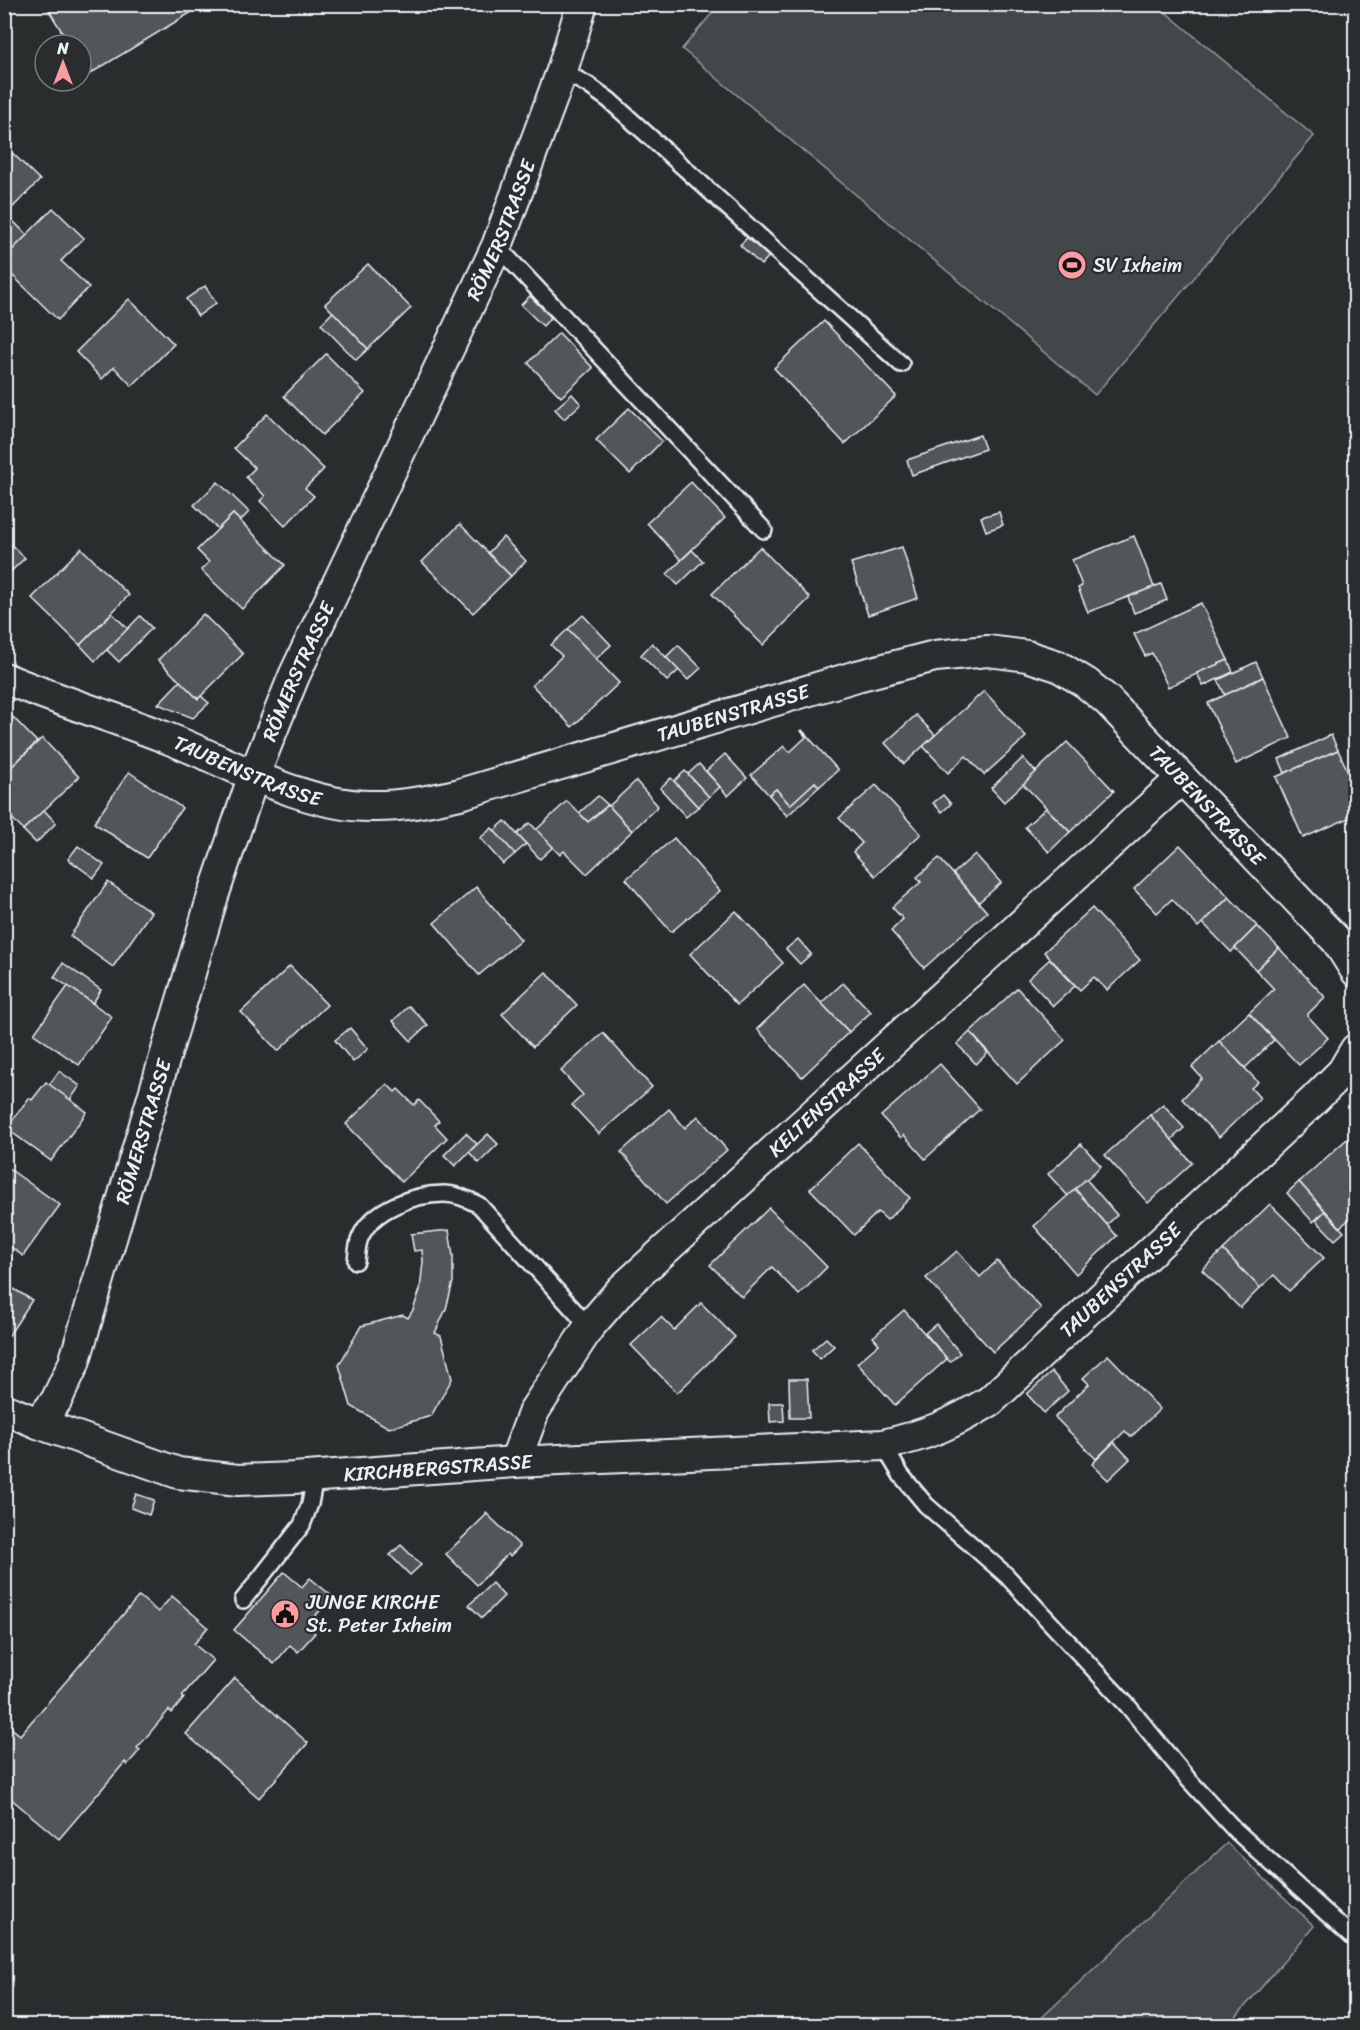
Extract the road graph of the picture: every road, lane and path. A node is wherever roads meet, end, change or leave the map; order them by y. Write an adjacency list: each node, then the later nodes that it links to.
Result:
1 (582, 4): 2 (street, RÖMERSTRASSE)
2 (562, 71): 3 (street, RÖMERSTRASSE); 4 (lane)
3 (497, 246): 5 (lane); 7 (street, RÖMERSTRASSE)
4 (901, 364)
5 (764, 530)
6 (4, 678): 7 (street, TAUBENSTRASSE)
7 (254, 775): 8 (street, TAUBENSTRASSE); 14 (street, RÖMERSTRASSE)
8 (1181, 779): 9 (street, TAUBENSTRASSE); 12 (street, KELTENSTRASSE)
9 (1356, 971)
10 (1356, 1049): 15 (street, TAUBENSTRASSE)
11 (356, 1261): 12 (lane)
12 (590, 1327): 16 (street, KELTENSTRASSE)
13 (4, 1409): 14 (street, KIRCHBERGSTRASSE)
14 (38, 1423): 17 (street, KIRCHBERGSTRASSE)
15 (883, 1445): 16 (street, KIRCHBERGSTRASSE); 19 (lane)
16 (515, 1462): 17 (street, KIRCHBERGSTRASSE)
17 (315, 1477): 18 (lane)
18 (243, 1600)
19 (1356, 1940)

